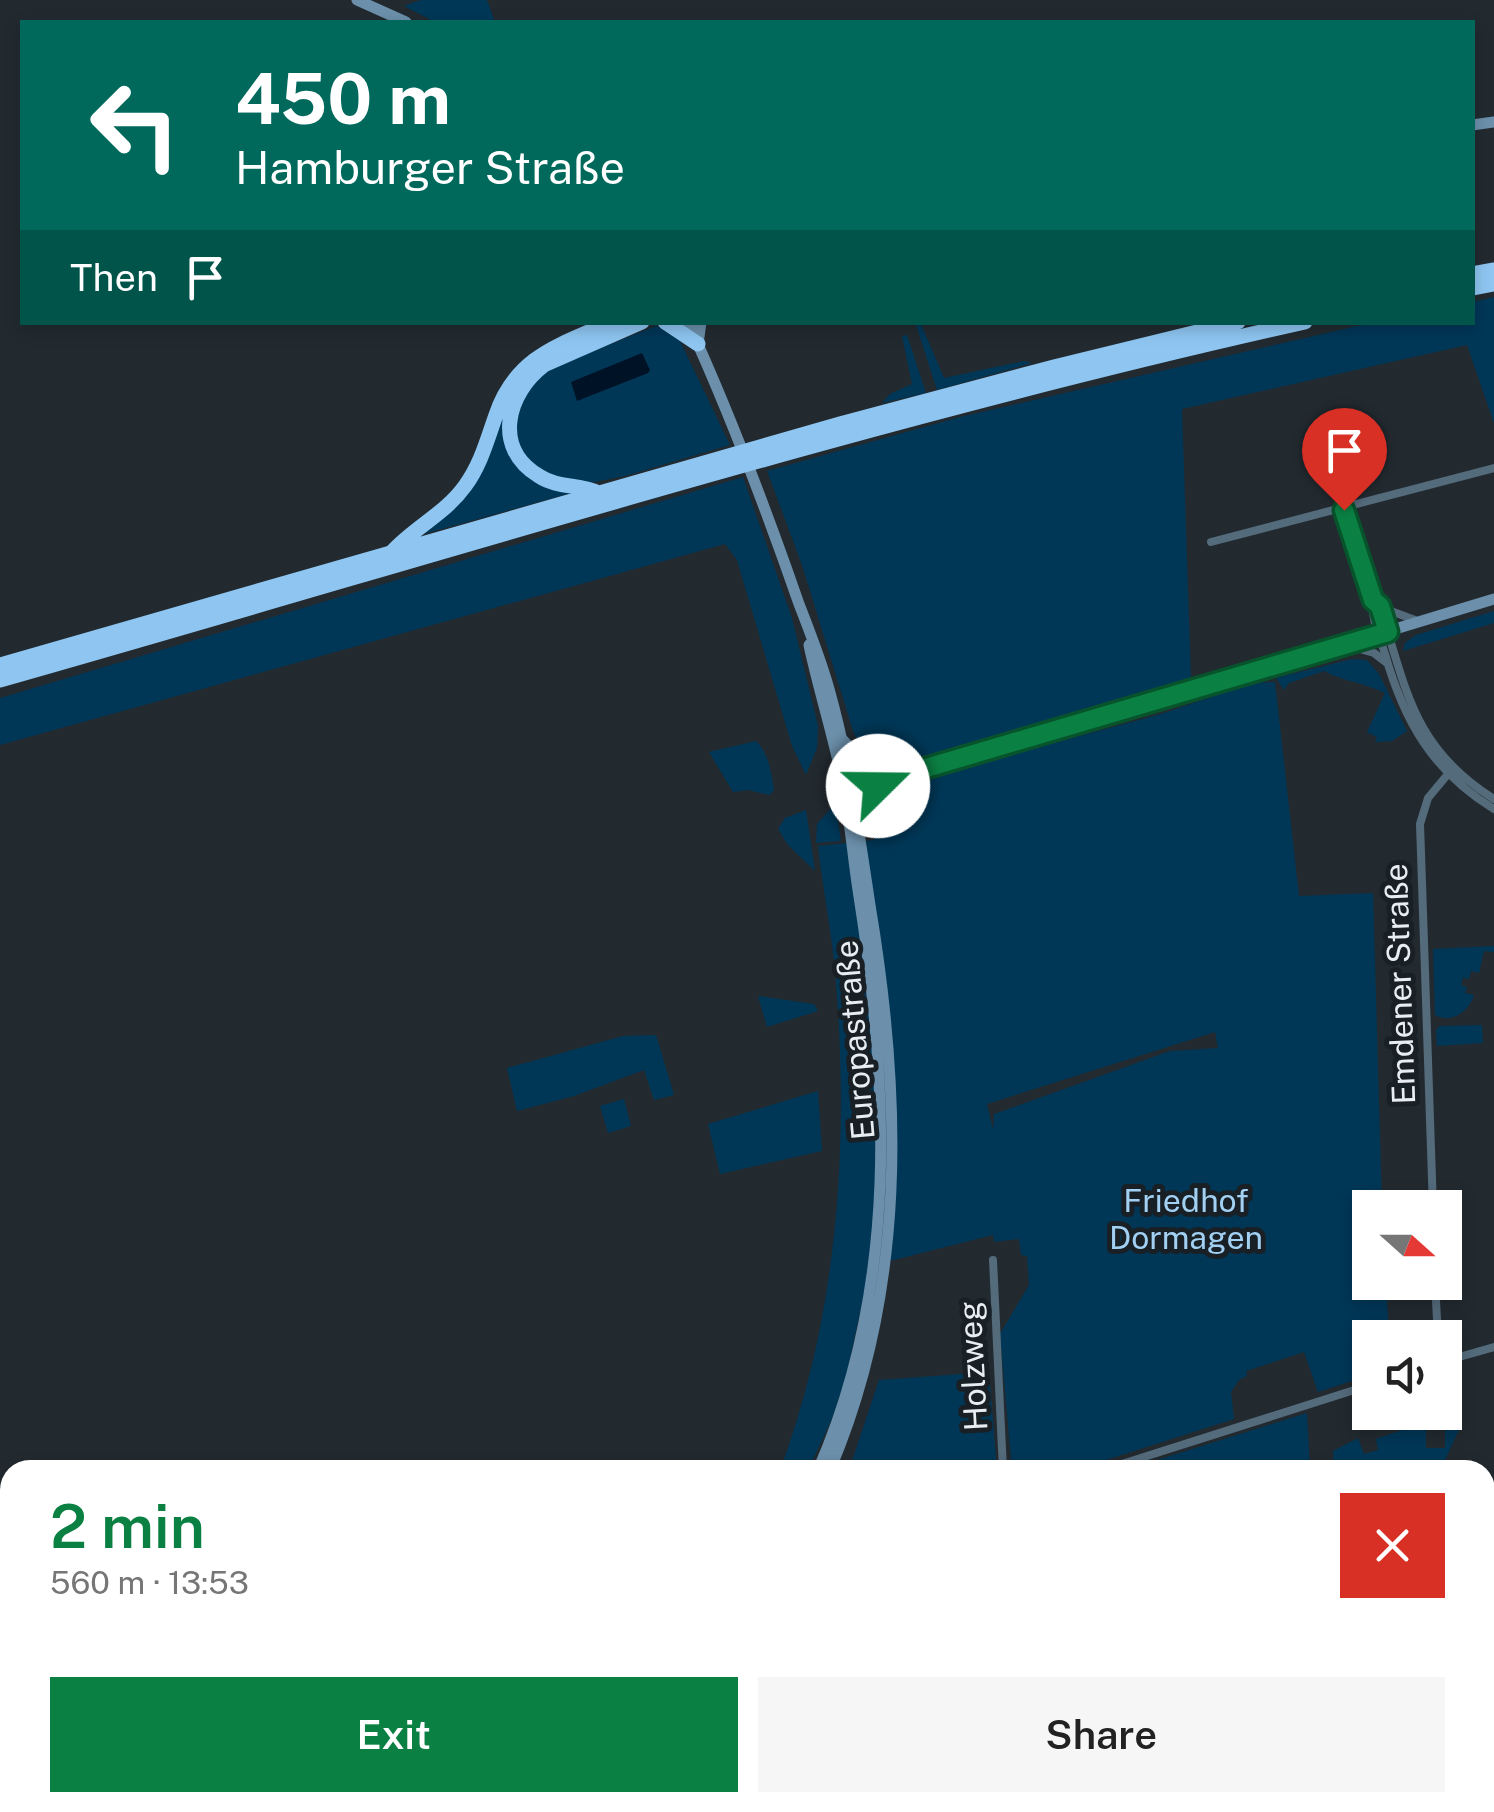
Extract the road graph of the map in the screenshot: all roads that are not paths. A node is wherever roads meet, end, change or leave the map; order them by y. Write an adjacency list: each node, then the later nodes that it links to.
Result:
1 (357, 0): 2 (main road)
2 (402, 20)
3 (605, 325): 17 (highway)
4 (635, 325): 14 (highway)
5 (669, 325): 10 (highway)
6 (689, 325): 10 (main road, Europastraße)
7 (701, 325): 10 (main road)
8 (1227, 325): 11 (highway)
9 (1291, 325): 11 (highway)
10 (698, 344): 20 (main road, Europastraße)
11 (956, 401): 12 (highway)
12 (727, 464): 14 (highway); 26 (highway)
13 (1494, 468): 15 (street)
14 (599, 493): 17 (highway)
15 (1344, 510): 16 (street); 19 (street)
16 (1211, 542)
17 (391, 553): 25 (highway)
18 (1494, 600): 21 (main road)
19 (1376, 604): 21 (street); 22 (street)
20 (800, 606): 27 (main road, Europastraße); 32 (main road, Europastraße)
21 (1420, 622): 22 (main road)
22 (1383, 634): 23 (main road); 24 (street); 30 (street)
23 (1350, 646): 24 (street); 28 (main road)
24 (1387, 663): 30 (street)
25 (0, 664)
26 (0, 680)
27 (841, 738): 29 (main road); 32 (main road, Europastraße)
28 (923, 767): 29 (main road); 31 (main road)
29 (892, 770): 32 (main road)
30 (1450, 771): 33 (street); 34 (street); 36 (street, Emdener Straße)
31 (882, 781): 32 (main road); 35 (main road)
32 (847, 782): 35 (main road, Europastraße); 41 (main road, Europastraße)
33 (1494, 799)
34 (1494, 809)
35 (859, 833): 42 (main road, Europastraße)
36 (1432, 1190)
37 (993, 1260): 43 (street, Holzweg)
38 (1494, 1346): 39 (street)
39 (1462, 1356)
40 (1352, 1391): 44 (street)
41 (822, 1460)
42 (834, 1460)
43 (1003, 1460)
44 (1134, 1460)

